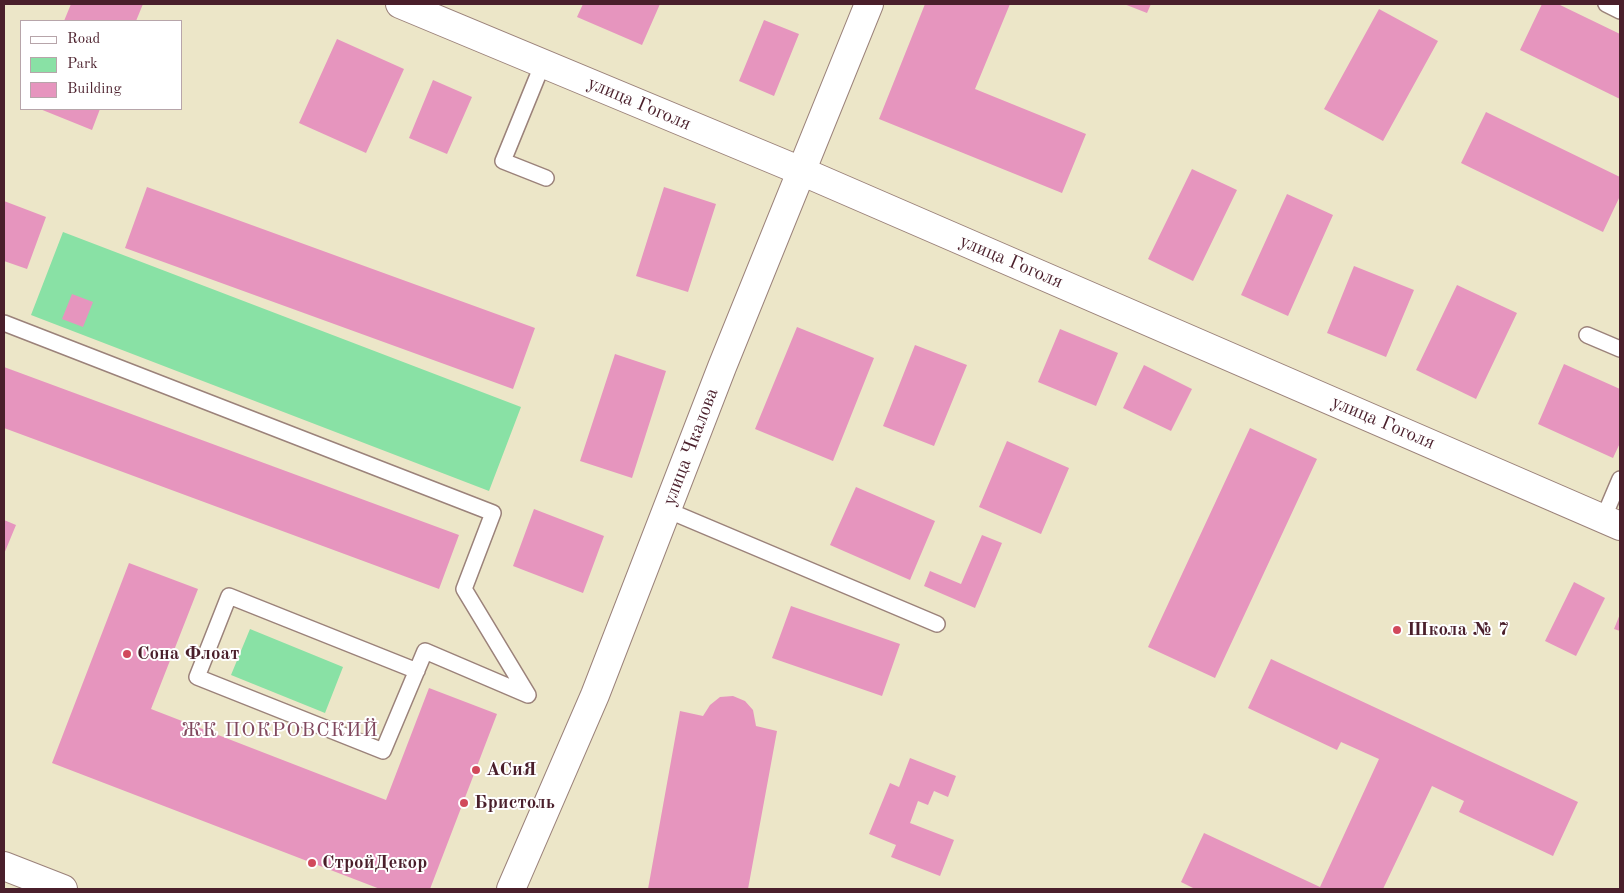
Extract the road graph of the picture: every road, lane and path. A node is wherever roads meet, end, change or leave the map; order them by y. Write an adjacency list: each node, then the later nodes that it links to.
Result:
1 (400, 4): 5 (main road, улица Гоголя)
2 (869, 4): 6 (main road, улица Чкалова)
3 (1606, 4): 4 (lane)
4 (1620, 11)
5 (543, 63): 6 (main road, улица Гоголя); 7 (lane)
6 (801, 171): 12 (main road, улица Чкалова); 13 (main road, улица Гоголя)
7 (546, 178)
8 (4, 322): 15 (lane)
9 (1587, 335): 10 (lane)
10 (1620, 349)
11 (1620, 479): 13 (lane)
12 (666, 510): 14 (lane); 18 (main road, улица Чкалова)
13 (1612, 523)
14 (937, 624)
15 (417, 670): 15 (lane)
16 (4, 866): 17 (main road)
17 (63, 889)
18 (511, 889)

